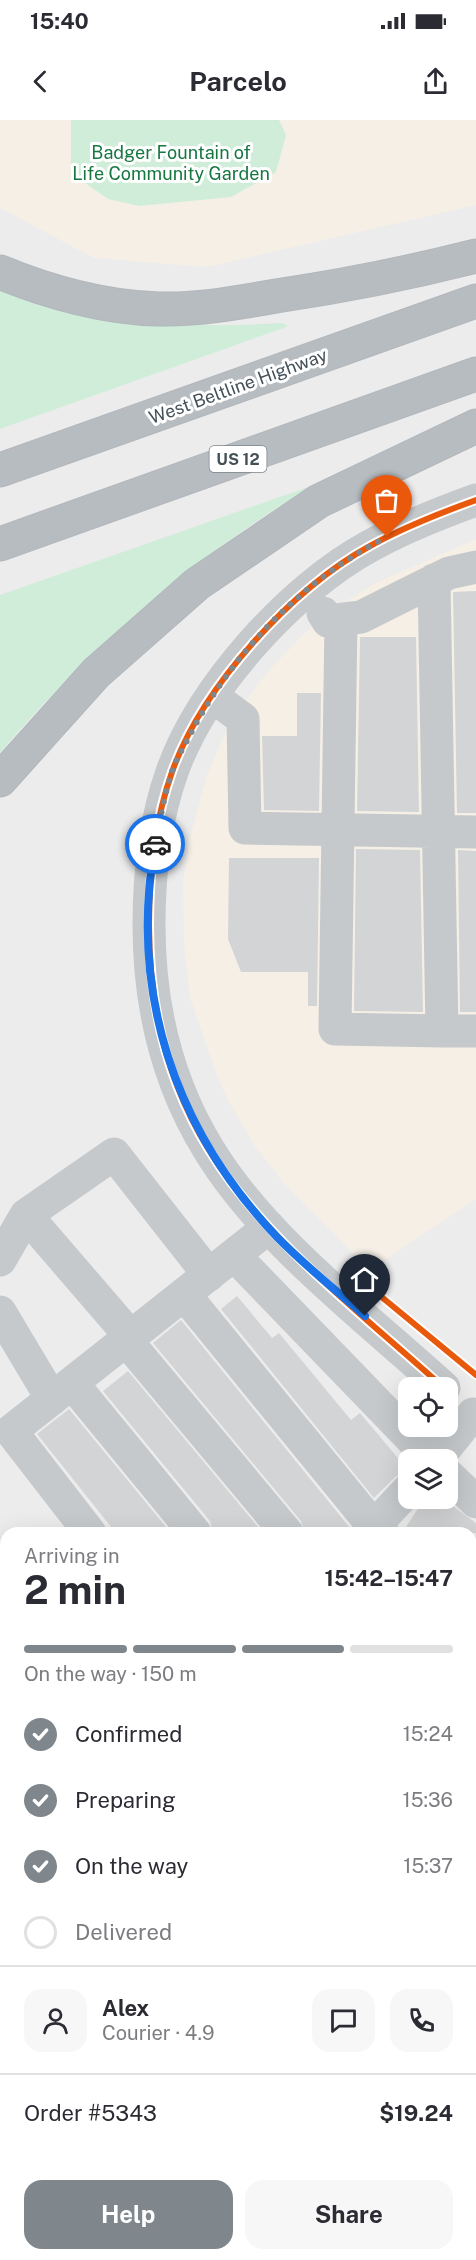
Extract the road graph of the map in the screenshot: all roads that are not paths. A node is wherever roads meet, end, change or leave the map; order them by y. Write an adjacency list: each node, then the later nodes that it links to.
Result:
1 (476, 256): 2 (highway)
2 (0, 272)
3 (476, 301): 6 (highway, West Beltline Highway)
4 (476, 374): 8 (highway, US 12)
5 (476, 426): 14 (highway)
6 (0, 471)
7 (476, 500): 11 (street)
8 (0, 544)
9 (476, 567): 10 (street)
10 (434, 580): 12 (street); 16 (street)
11 (301, 597): 12 (street); 13 (street)
12 (340, 620): 15 (street)
13 (212, 696): 15 (street); 21 (street)
14 (0, 780)
15 (338, 830): 16 (street); 18 (street)
16 (440, 831): 17 (street); 18 (street)
17 (476, 832)
18 (442, 1030): 19 (street)
19 (476, 1031)
20 (26, 1215): 23 (street); 24 (street); 26 (street)
21 (269, 1227): 22 (street); 27 (street)
22 (234, 1255): 24 (street); 31 (street)
23 (0, 1260)
24 (196, 1285): 26 (street); 39 (street)
25 (0, 1312): 28 (street)
26 (128, 1339): 28 (street); 38 (street)
27 (432, 1377)
28 (62, 1391): 36 (street); 37 (street)
29 (458, 1400): 30 (street)
30 (475, 1415): 32 (street)
31 (423, 1449)
32 (444, 1449)
33 (458, 1485): 35 (street)
34 (398, 1502): 40 (street)
35 (476, 1502)
36 (85, 1527)
37 (189, 1527)
38 (282, 1527)
39 (372, 1527)
40 (378, 1527)

